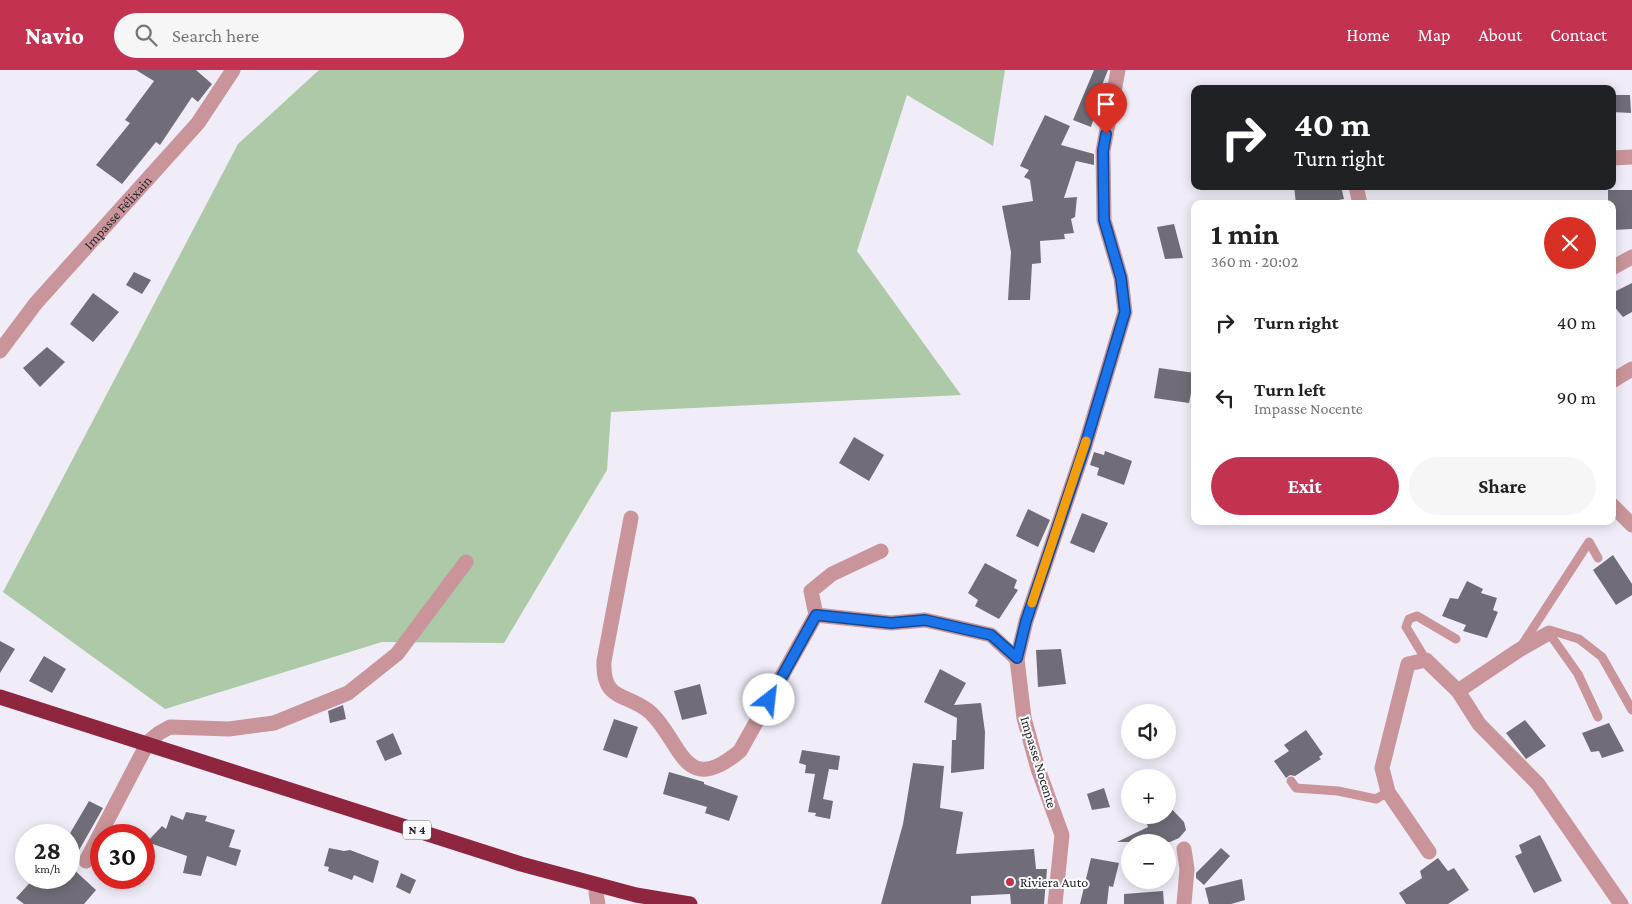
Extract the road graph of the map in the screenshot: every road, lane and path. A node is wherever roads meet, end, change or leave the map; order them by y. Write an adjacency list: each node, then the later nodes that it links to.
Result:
1 (233, 70): 7 (street, Impasse Félixain)
2 (1118, 70): 20 (street, Impasse Nocente)
3 (1632, 157): 4 (street)
4 (1616, 158)
5 (1632, 257): 6 (street)
6 (1616, 266)
7 (0, 352)
8 (1632, 368): 9 (street)
9 (1616, 378)
10 (1616, 509): 12 (street)
11 (631, 518): 16 (street)
12 (1632, 525)
13 (881, 551): 16 (street)
14 (1598, 558): 19 (lane)
15 (466, 562): 27 (street)
16 (816, 615): 20 (street)
17 (1549, 634): 19 (street); 25 (lane); 26 (lane)
18 (1456, 639): 21 (lane)
19 (1519, 650): 22 (street)
20 (1017, 658): 37 (street, Impasse Nocente)
21 (1426, 660): 22 (street); 29 (street)
22 (1458, 691): 39 (street)
23 (0, 697): 27 (highway, N 4)
24 (0, 704): 27 (highway, N 4)
25 (1632, 710)
26 (1598, 717)
27 (145, 747): 32 (street); 34 (highway, N 4); 36 (highway, N 4)
28 (1291, 781): 29 (lane)
29 (1388, 792): 31 (street)
30 (1184, 849): 38 (street)
31 (1429, 852)
32 (86, 862)
33 (1632, 894): 39 (street)
34 (597, 898): 35 (highway, N 4)
35 (644, 904)
36 (690, 904)
37 (1055, 904)
38 (1184, 904)
39 (1622, 904)

